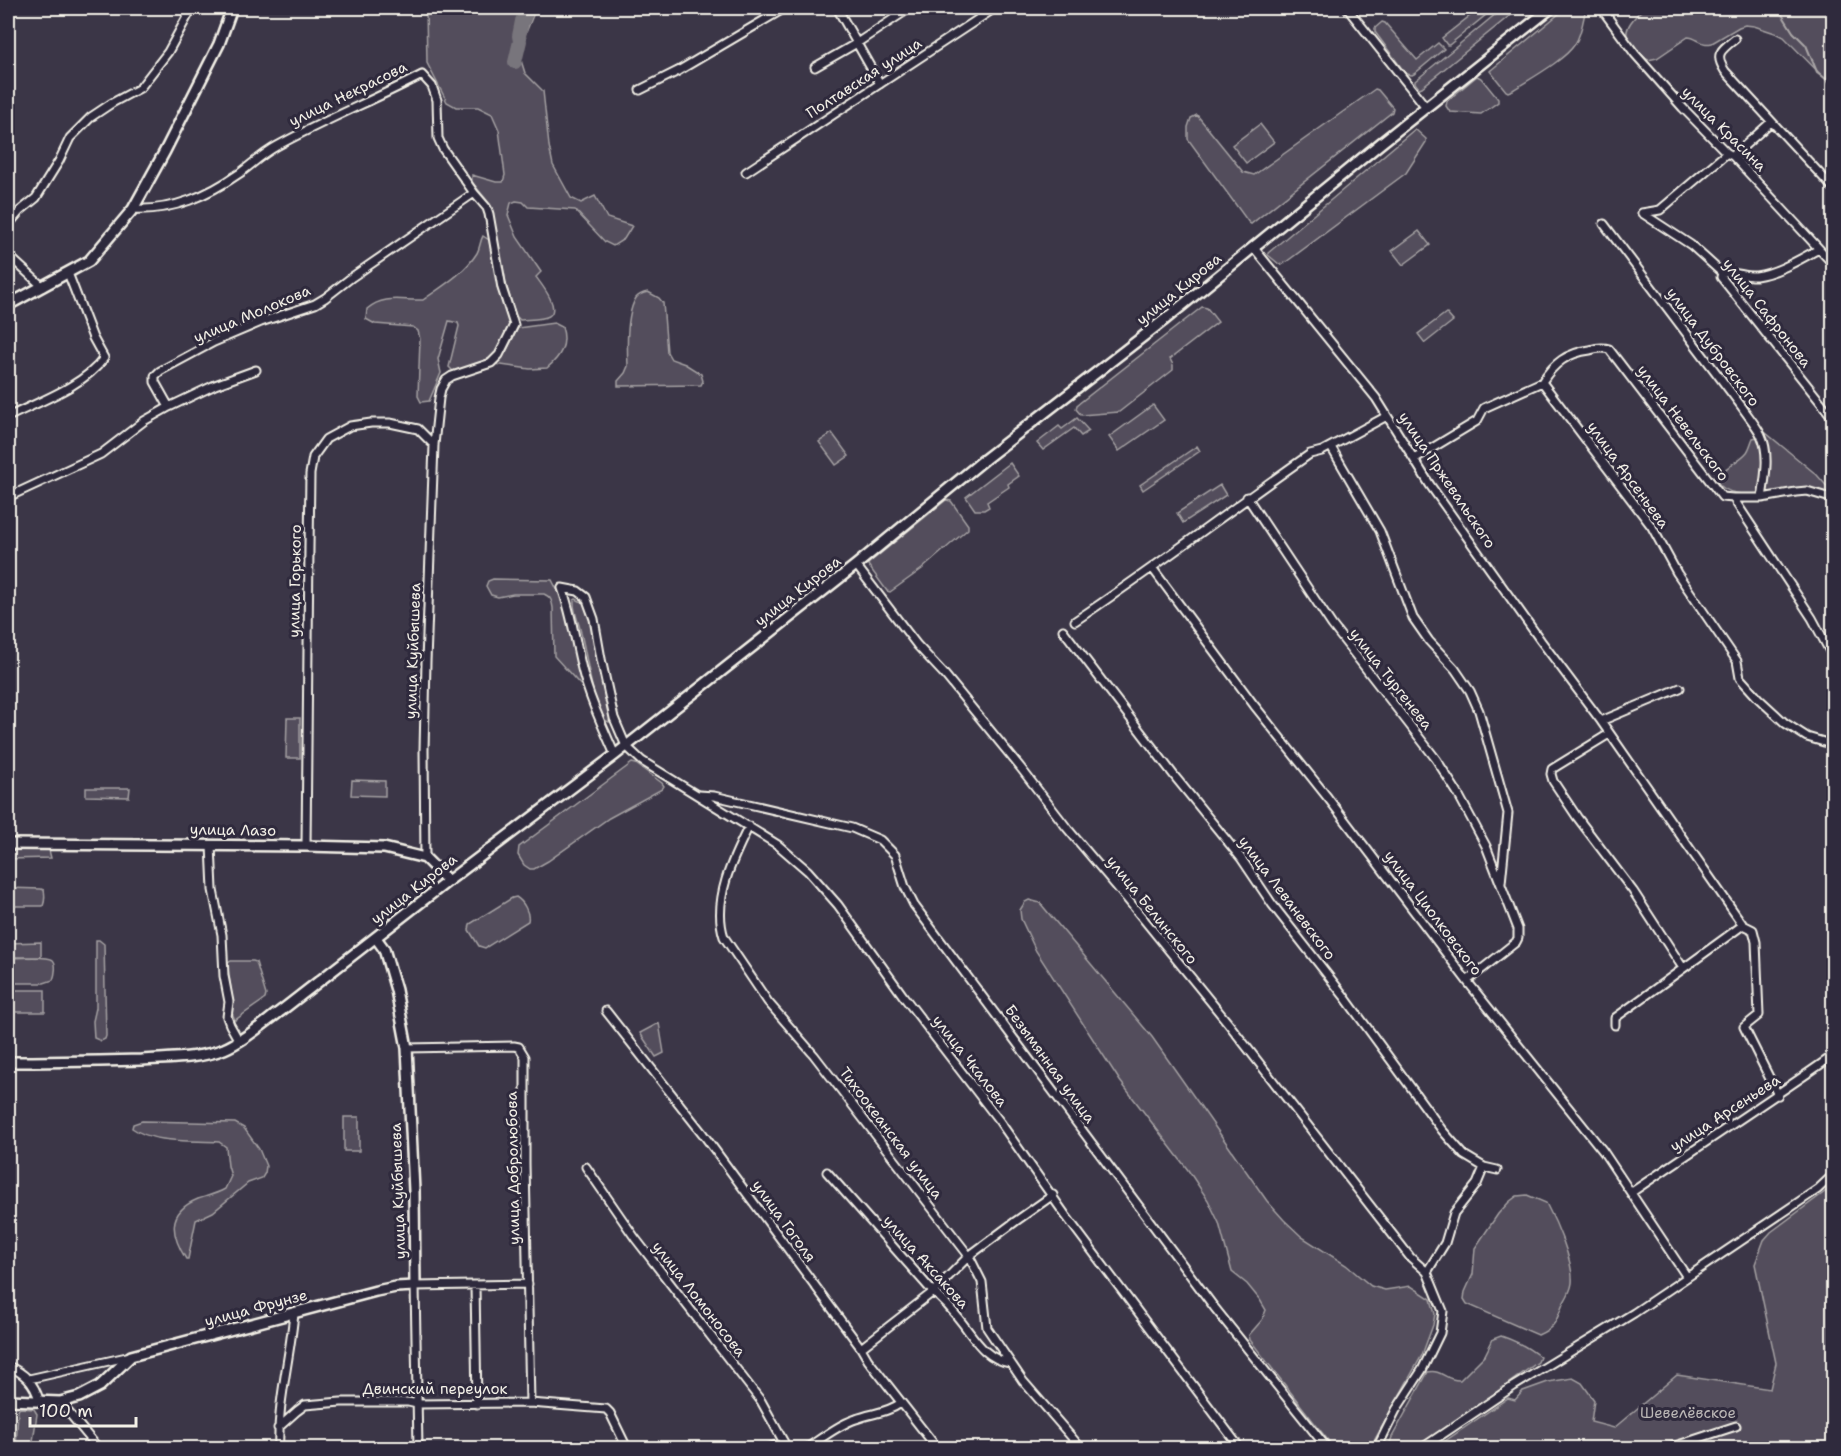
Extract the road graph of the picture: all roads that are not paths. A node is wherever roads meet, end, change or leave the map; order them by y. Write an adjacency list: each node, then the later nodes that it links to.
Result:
1 (192, 8): 23 (street)
2 (232, 8): 21 (main road)
3 (785, 8): 14 (street)
4 (837, 8): 11 (street)
5 (910, 8): 11 (street)
6 (995, 8): 13 (street, Полтавская улица)
7 (1347, 8): 15 (street)
8 (1551, 8): 15 (main road, улица Кирова)
9 (1601, 8): 17 (street, улица Красина)
10 (1735, 39): 16 (street)
11 (857, 44): 12 (street); 13 (street)
12 (815, 67)
13 (880, 84): 18 (street, Полтавская улица)
14 (640, 90)
15 (1426, 108): 24 (main road, улица Кирова)
16 (1771, 122): 17 (street); 19 (street)
17 (1730, 154): 25 (street, улица Красина); 29 (street, улица Сафронова)
18 (747, 172)
19 (1833, 189)
20 (474, 193): 21 (street, улица Некрасова); 34 (street, улица Молокова); 38 (street, улица Некрасова)
21 (133, 209): 28 (main road)
22 (1604, 224): 44 (street, улица Дубровского)
23 (8, 229)
24 (1254, 248): 35 (street, улица Пржевальского); 46 (main road, улица Кирова)
25 (1819, 249): 27 (street, улица Красина); 29 (street)
26 (8, 255): 30 (street)
27 (1833, 265)
28 (68, 273): 30 (main road); 36 (street)
29 (1722, 273): 37 (street, улица Сафронова)
30 (43, 286): 31 (main road)
31 (8, 305)
32 (256, 370): 34 (street)
33 (1542, 382): 40 (street); 43 (street, улица Невельского); 54 (street, улица Арсеньева)
34 (169, 407): 41 (street)
35 (1387, 416): 39 (street); 40 (street, улица Пржевальского)
36 (8, 417)
37 (1833, 419)
38 (434, 445): 61 (street, улица Горького); 62 (street, улица Куйбышева)
39 (1331, 447): 42 (street); 64 (street)
40 (1414, 459): 52 (street, улица Пржевальского)
41 (8, 496)
42 (1247, 497): 47 (street); 64 (street, улица Тургенева)
43 (1733, 498): 44 (street); 50 (street, улица Невельского)
44 (1762, 498): 45 (street)
45 (1833, 499)
46 (855, 565): 55 (main road, улица Кирова); 84 (street, улица Белинского)
47 (1153, 569): 48 (street); 68 (street, улица Циолковского)
48 (1075, 621)
49 (1063, 630): 77 (street, улица Леваневского)
50 (1833, 659)
51 (1680, 688): 52 (street)
52 (1601, 721): 53 (street, улица Пржевальского)
53 (1609, 734): 65 (street, улица Пржевальского); 67 (street)
54 (1833, 745)
55 (626, 746): 56 (main road, улица Кирова); 56 (street); 57 (street, улица Чкалова)
56 (615, 755): 63 (main road, улица Кирова)
57 (696, 795): 58 (street, улица Чкалова); 115 (street, Безымянная улица)
58 (749, 826): 82 (street, улица Чкалова); 83 (street, Тихоокеанская улица)
59 (8, 844): 60 (main road, улица Лазо)
60 (211, 845): 61 (main road, улица Лазо); 71 (street)
61 (306, 846): 62 (main road, улица Лазо)
62 (425, 858): 63 (main road)
63 (448, 881): 66 (main road, улица Кирова)
64 (1501, 885): 68 (street, улица Тургенева)
65 (1743, 925): 67 (street); 75 (street, улица Пржевальского)
66 (376, 938): 71 (main road, улица Кирова); 72 (main road, улица Куйбышева)
67 (1683, 968): 70 (street)
68 (1467, 981): 81 (street, улица Циолковского)
69 (606, 1011): 91 (street, улица Гоголя)
70 (1615, 1025)
71 (239, 1041): 74 (main road, улица Кирова)
72 (407, 1048): 86 (street, улица Добролюбова); 87 (main road, улица Куйбышева)
73 (1833, 1055): 75 (street, улица Арсеньева)
74 (8, 1062)
75 (1778, 1095): 81 (street, улица Арсеньева)
76 (586, 1167): 105 (street, улица Ломоносова)
77 (1484, 1167): 78 (street, улица Леваневского); 84 (street)
78 (1497, 1170)
79 (827, 1172): 89 (street, улица Аксакова)
80 (1833, 1174): 85 (street)
81 (1632, 1191): 85 (street, улица Циолковского)
82 (1053, 1195): 83 (street); 114 (street, улица Чкалова)
83 (969, 1257): 89 (street); 93 (street, Тихоокеанская улица)
84 (1427, 1272): 116 (street)
85 (1687, 1277): 117 (street)
86 (528, 1284): 88 (street, улица Фрунзе); 99 (street, улица Добролюбова)
87 (415, 1286): 88 (street, улица Фрунзе); 90 (main road, улица Фрунзе); 101 (street, улица Куйбышева)
88 (476, 1286): 102 (street)
89 (933, 1292): 91 (street); 93 (street, улица Аксакова)
90 (294, 1313): 92 (main road, улица Фрунзе); 104 (street)
91 (861, 1348): 100 (street, улица Гоголя)
92 (131, 1356): 95 (street); 98 (main road, улица Фрунзе)
93 (1010, 1362): 113 (street, Тихоокеанская улица)
94 (8, 1366): 95 (street)
95 (29, 1379): 97 (street)
96 (8, 1400): 97 (main road, улица Фрунзе)
97 (39, 1400): 98 (main road, улица Фрунзе)
98 (60, 1402): 106 (street)
99 (530, 1403): 102 (street, Двинский переулок); 109 (street, Двинский переулок)
100 (901, 1403): 111 (street); 112 (street, улица Гоголя)
101 (417, 1404): 102 (street, Двинский переулок); 104 (street, Двинский переулок); 108 (street, улица Куйбышева)
102 (477, 1404)
103 (1737, 1426): 118 (street)
104 (278, 1428): 107 (street)
105 (785, 1446): 110 (street)
106 (98, 1449)
107 (279, 1449)
108 (418, 1449)
109 (627, 1449)
110 (768, 1449)
111 (807, 1449)
112 (938, 1449)
113 (1081, 1449)
114 (1240, 1449)
115 (1327, 1449)
116 (1377, 1449)
117 (1422, 1449)
118 (1669, 1449)

